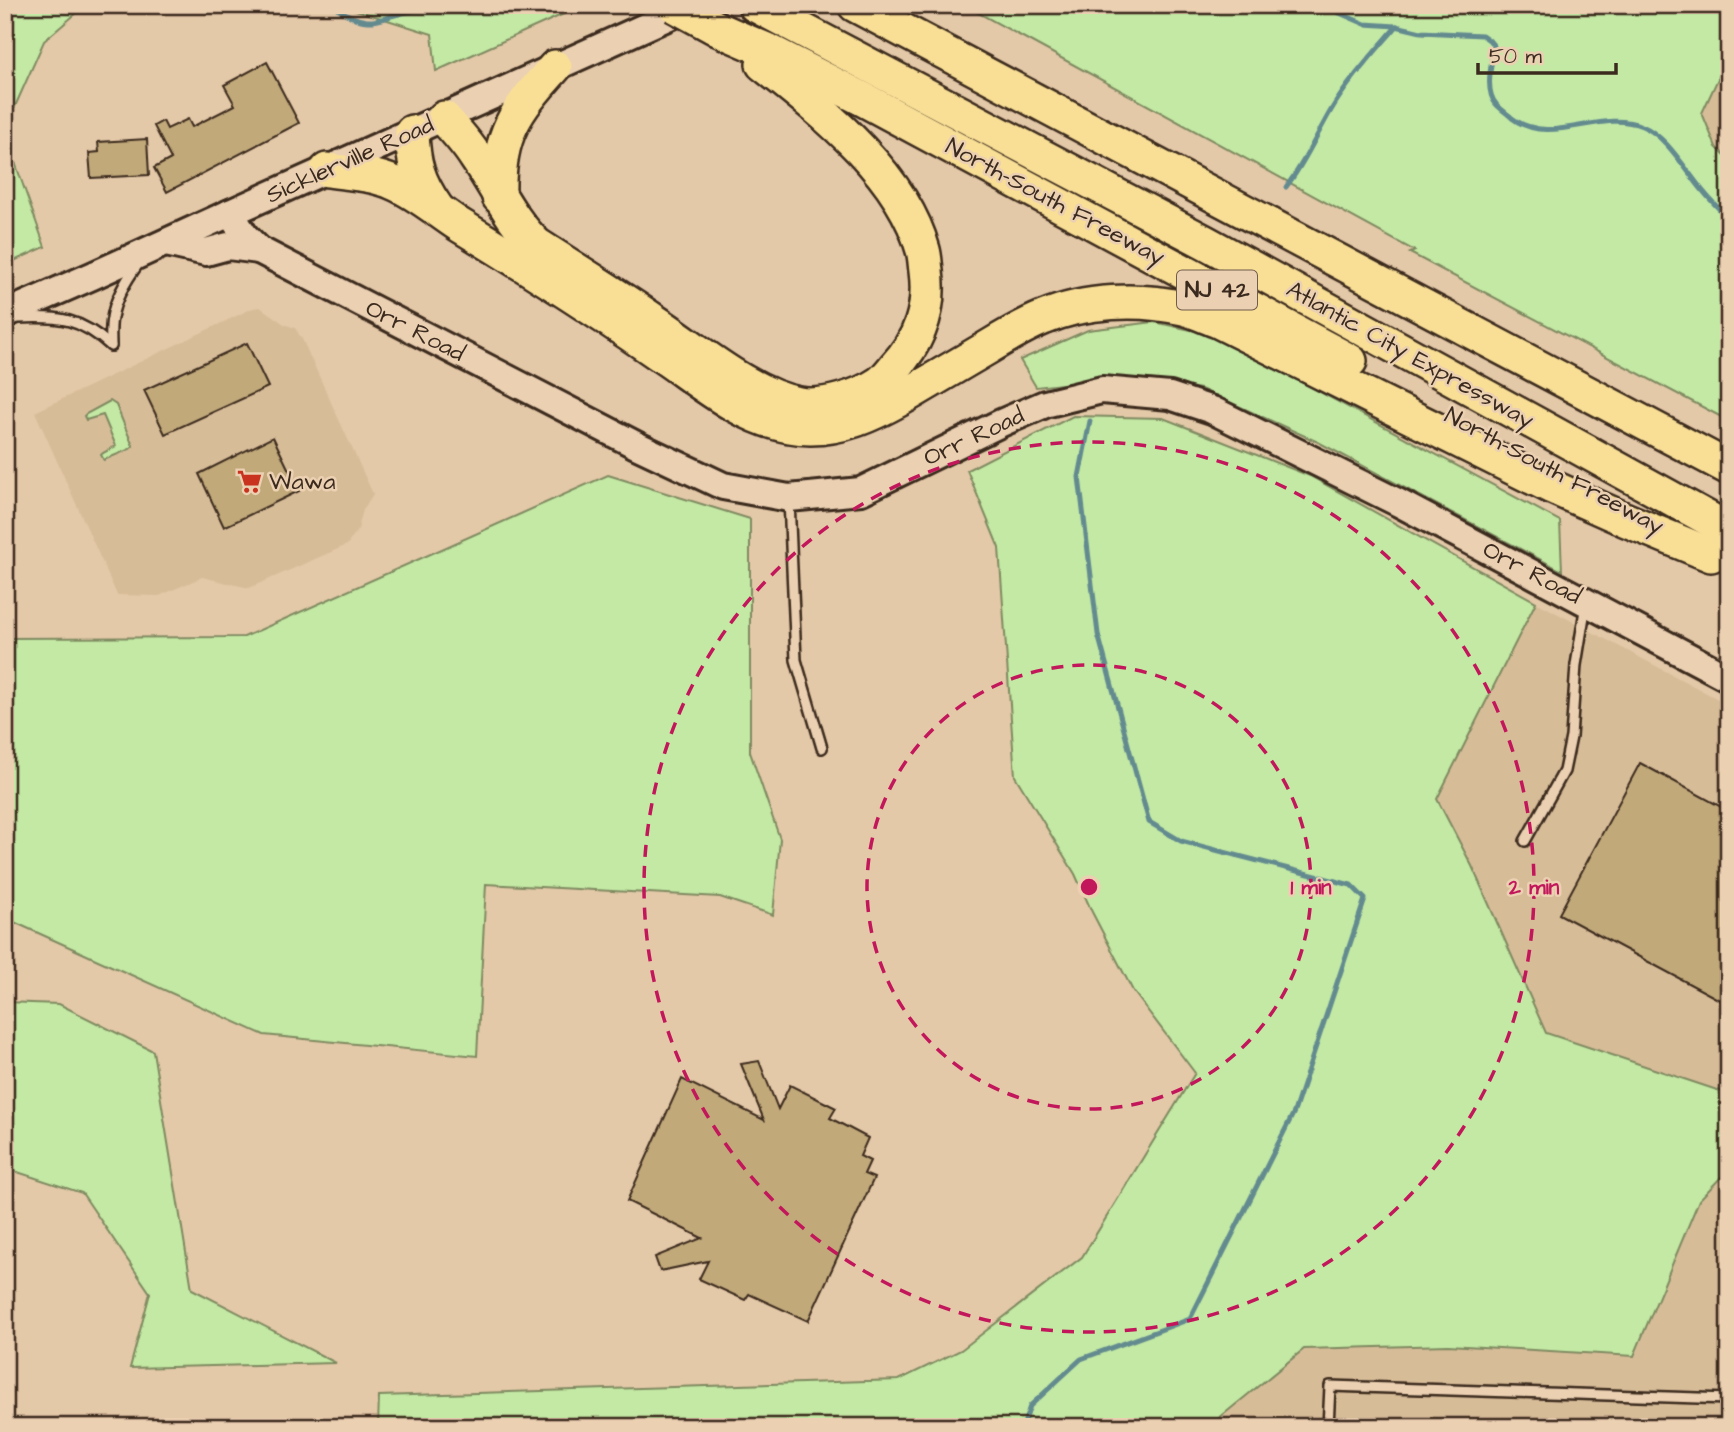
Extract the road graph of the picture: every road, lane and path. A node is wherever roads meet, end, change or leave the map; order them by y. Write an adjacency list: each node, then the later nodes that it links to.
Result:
1 (674, 5): 5 (highway, North-South Freeway / NJ 42, bridge)
2 (694, 5): 6 (street, Sicklerville Road)
3 (855, 5): 16 (highway)
4 (757, 7): 18 (highway, Atlantic City Expressway)
5 (720, 30): 10 (highway); 18 (highway, North-South Freeway / NJ 42)
6 (555, 67): 7 (street, Sicklerville Road); 10 (highway)
7 (444, 118): 8 (street, Sicklerville Road); 10 (highway)
8 (412, 132): 9 (street, Sicklerville Road); 11 (highway)
9 (327, 170): 11 (highway); 12 (street, Sicklerville Road)
10 (499, 197)
11 (437, 209): 18 (highway)
12 (230, 213): 13 (street, Sicklerville Road); 14 (street, Orr Road)
13 (157, 247): 14 (street); 15 (street, Sicklerville Road); 15 (lane)
14 (259, 250): 17 (street, Orr Road)
15 (5, 316)
16 (1729, 468)
17 (789, 498): 19 (street, Orr Road); 21 (lane)
18 (1723, 550)
19 (1586, 602): 20 (street, Orr Road); 22 (lane)
20 (1729, 678)
21 (822, 748)
22 (1525, 841)
23 (1729, 1399): 24 (lane)
24 (1328, 1427)

